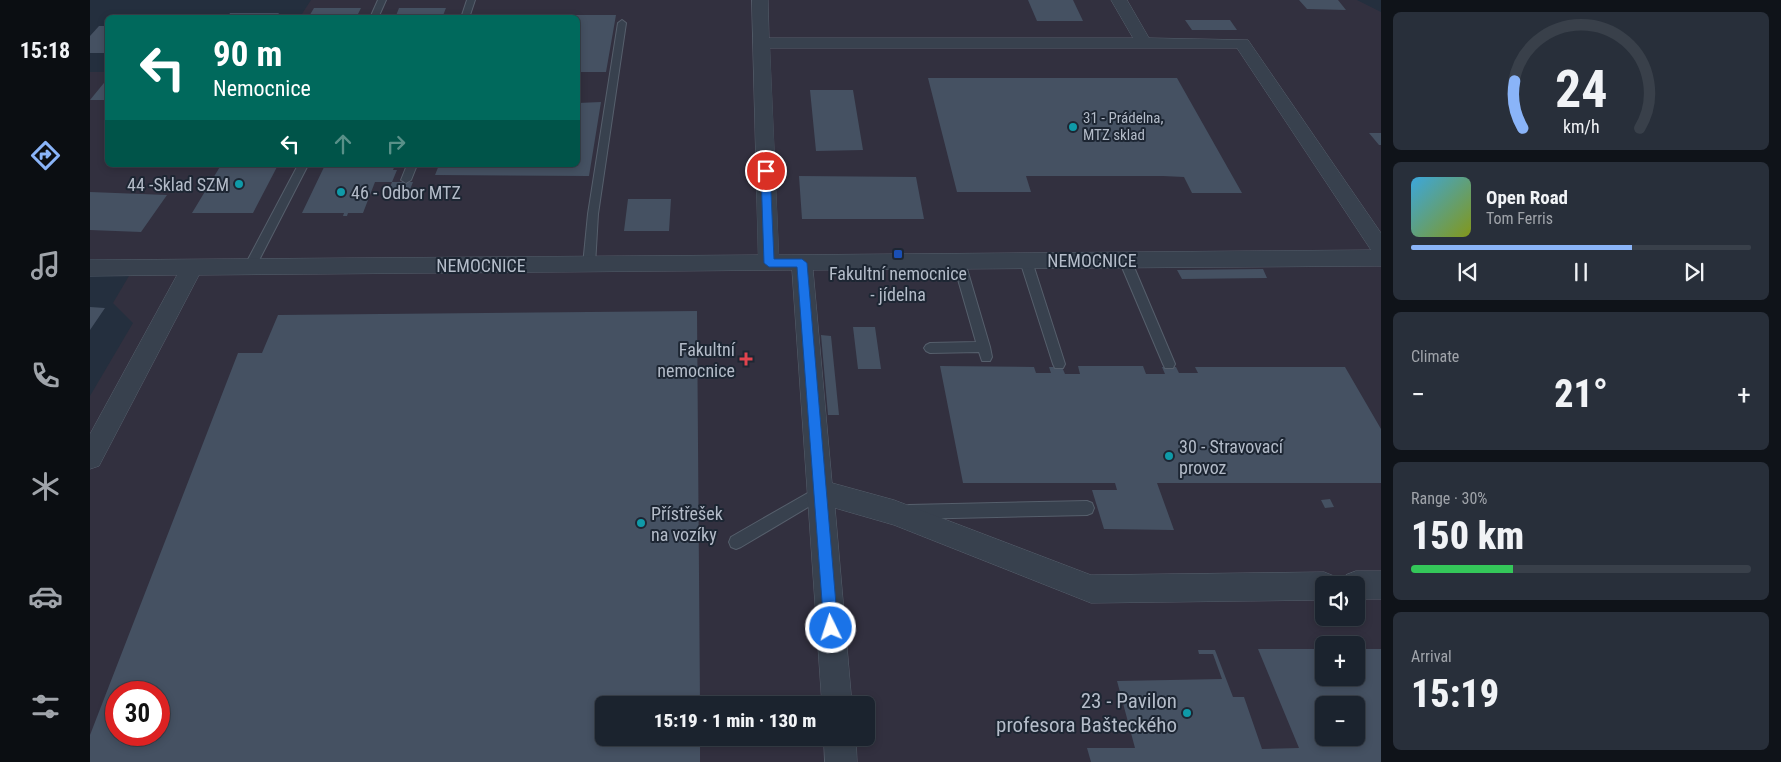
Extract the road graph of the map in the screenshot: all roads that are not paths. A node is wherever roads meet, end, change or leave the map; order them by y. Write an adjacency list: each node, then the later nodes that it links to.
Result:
1 (382, 0): 5 (lane)
2 (472, 0): 6 (lane)
3 (760, 0): 9 (street)
4 (1119, 0): 8 (street)
5 (375, 15)
6 (466, 15)
7 (622, 23): 20 (lane)
8 (1143, 42): 9 (street); 13 (street)
9 (762, 43): 18 (street)
10 (302, 167): 21 (lane)
11 (411, 167): 12 (lane)
12 (406, 180)
13 (1381, 249)
14 (1381, 258): 15 (street, NEMOCNICE)
15 (1125, 260): 16 (street, NEMOCNICE); 26 (lane)
16 (1026, 261): 17 (street, NEMOCNICE); 25 (lane)
17 (959, 262): 19 (street, NEMOCNICE); 24 (lane)
18 (769, 263): 19 (street, NEMOCNICE); 20 (street, NEMOCNICE)
19 (802, 263): 28 (street)
20 (589, 265): 21 (street, NEMOCNICE)
21 (250, 267): 23 (street, NEMOCNICE)
22 (90, 268): 23 (street, NEMOCNICE)
23 (192, 268): 27 (street)
24 (930, 348)
25 (1060, 364)
26 (1170, 364)
27 (90, 458)
28 (820, 492): 30 (street); 31 (lane); 35 (street)
29 (1087, 508): 30 (lane)
30 (894, 513): 34 (street)
31 (736, 542)
32 (1365, 585): 33 (street)
33 (1381, 585)
34 (1315, 586)
35 (836, 696)
36 (841, 746): 37 (street)
37 (842, 762)

